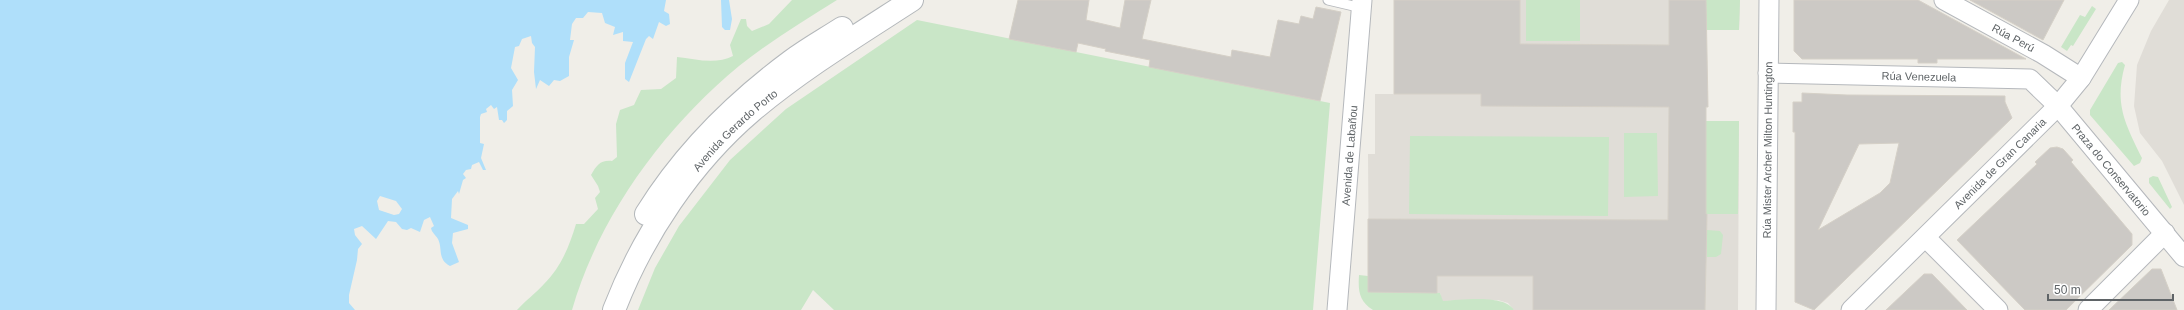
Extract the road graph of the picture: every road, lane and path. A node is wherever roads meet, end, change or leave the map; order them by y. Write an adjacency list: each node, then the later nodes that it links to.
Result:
1 (887, 0): 16 (street, Avenida Gerardo Porto)
2 (912, 0): 17 (street, Avenida Gerardo Porto)
3 (1328, 0): 7 (lane)
4 (1769, 0): 8 (street, Rúa Mister Archer Milton Huntington)
5 (1944, 0): 9 (street, Rúa Perú)
6 (2129, 0): 9 (street, Avenida de Gran Canaria)
7 (1362, 4): 14 (street, Avenida de Labañou)
8 (1768, 73): 10 (street, Rúa Venezuela); 15 (street, Rúa Mister Archer Milton Huntington)
9 (2081, 78): 10 (street, Avenida de Gran Canaria)
10 (2058, 106): 11 (street, Praza do Conservatorio); 12 (street, Avenida de Gran Canaria)
11 (2165, 233): 13 (street, Praza do Conservatorio); 20 (street)
12 (1926, 238): 18 (street, Avenida de Gran Canaria); 19 (street)
13 (2184, 257)
14 (1339, 308)
15 (1769, 308)
16 (599, 310)
17 (614, 310)
18 (1851, 310)
19 (1998, 310)
20 (2088, 310)

